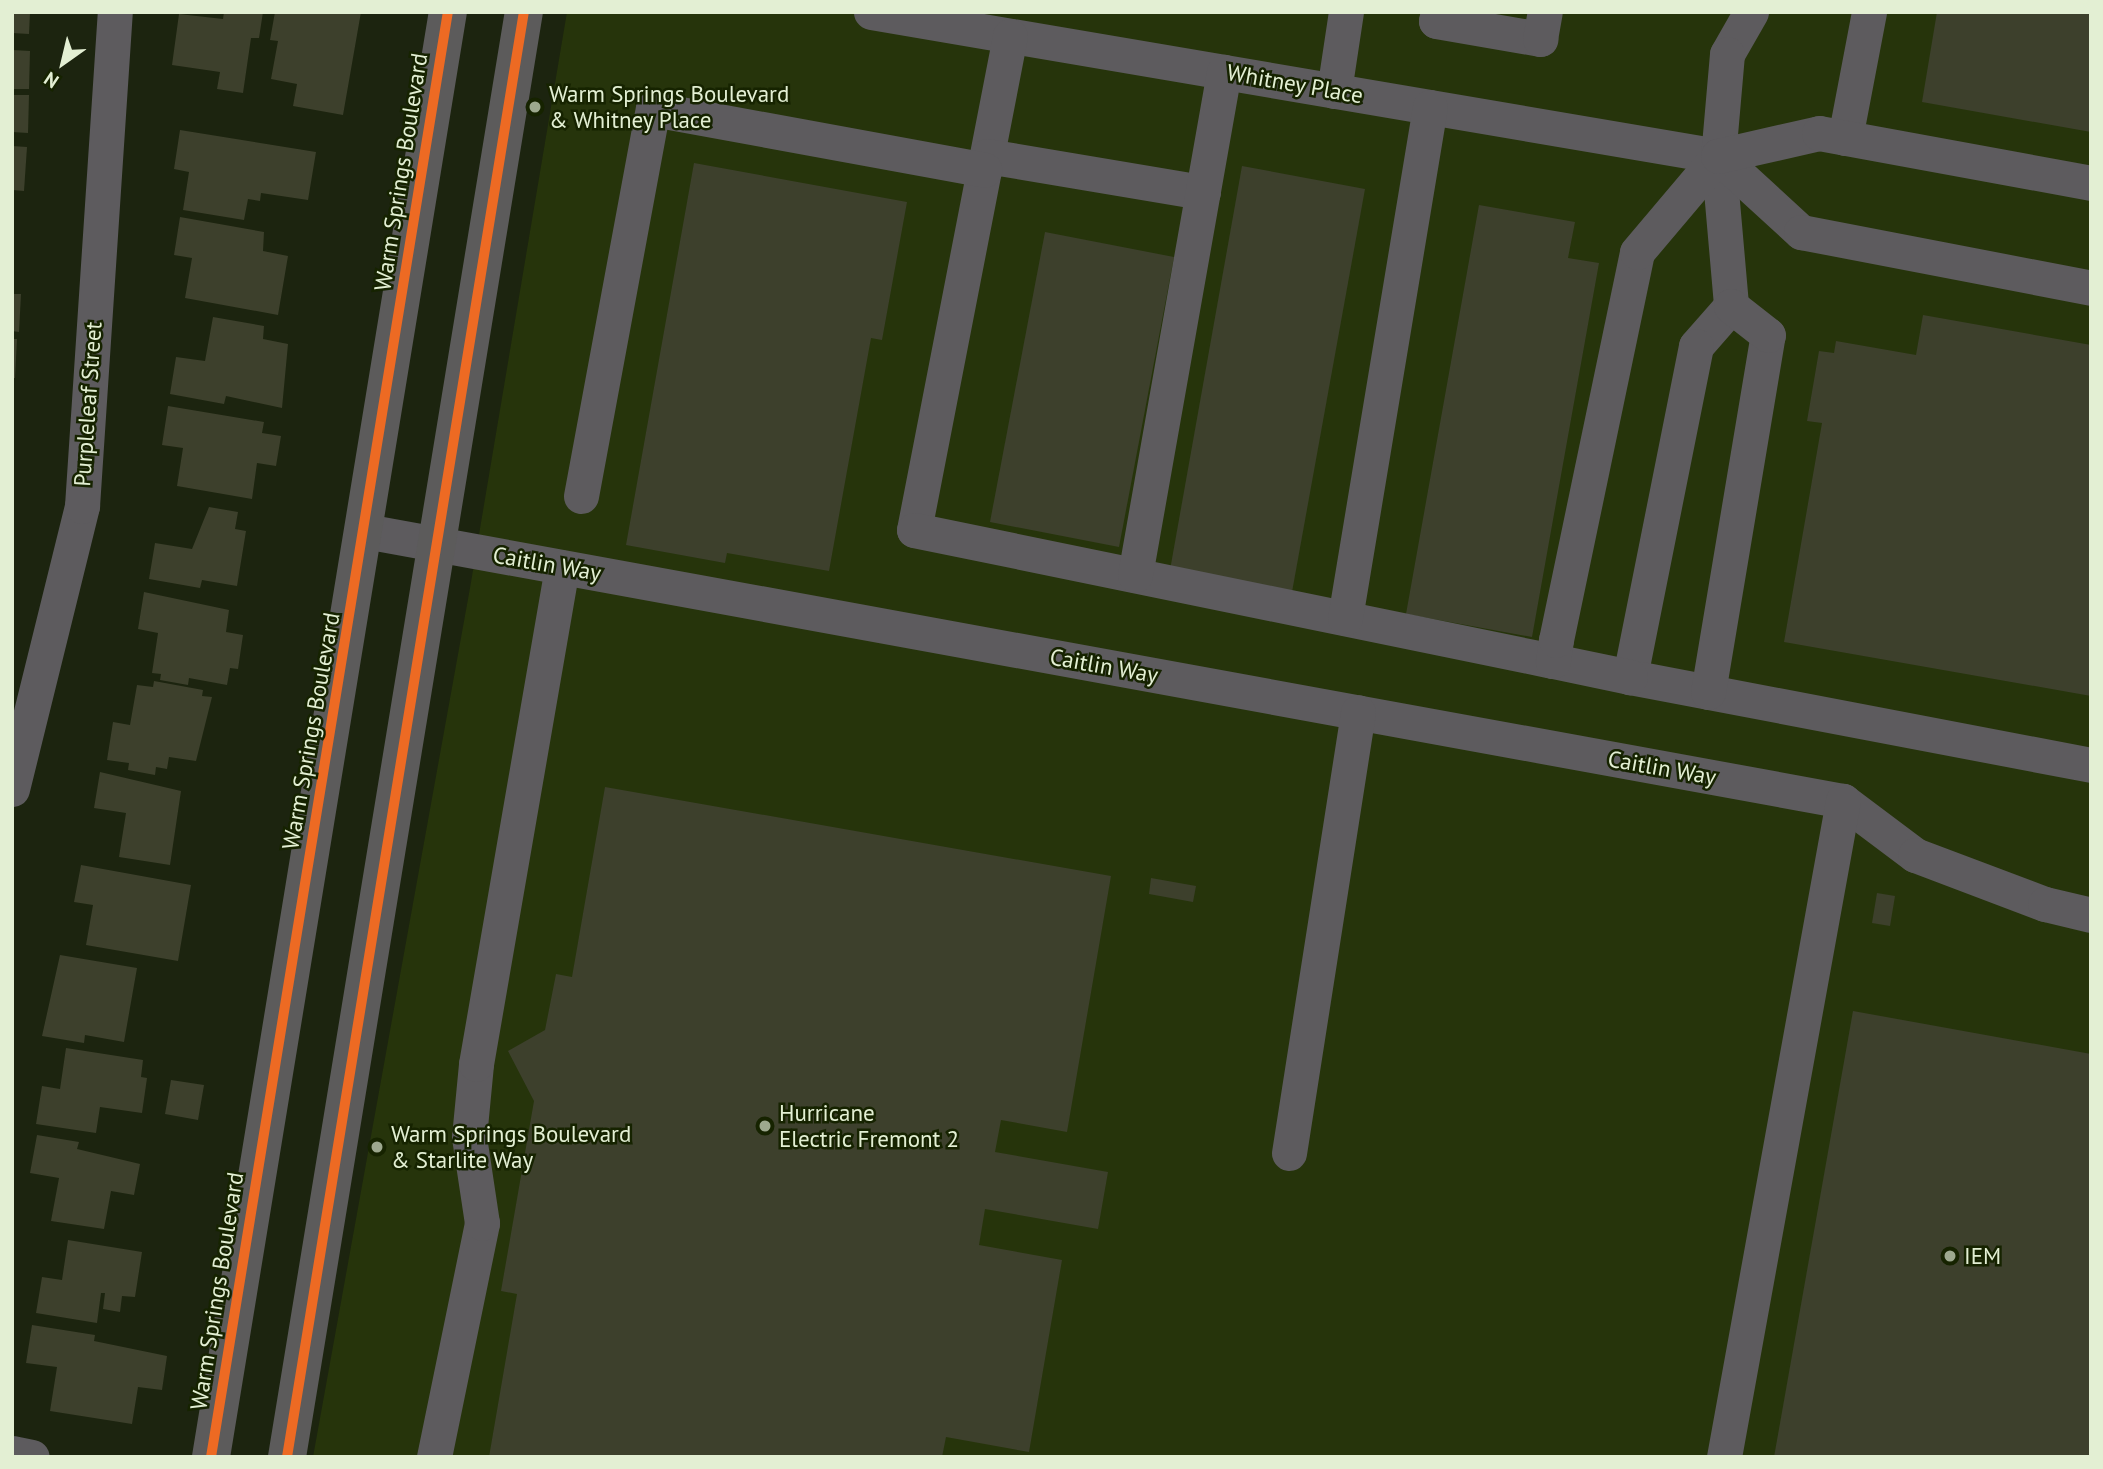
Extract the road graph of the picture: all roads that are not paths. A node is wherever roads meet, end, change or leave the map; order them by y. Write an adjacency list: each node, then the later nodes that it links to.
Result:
1 (115, 12): 33 (street, Purpleleaf Street)
2 (448, 12): 23 (main road, Warm Springs Boulevard)
3 (524, 12): 24 (main road)
4 (1346, 12): 13 (street)
5 (1438, 12): 6 (street)
6 (1545, 12)
7 (1751, 12): 16 (street)
8 (1869, 12): 15 (street)
9 (879, 13): 10 (street, Whitney Place)
10 (964, 20): 11 (street, Whitney Place)
11 (1010, 36): 12 (street, Whitney Place); 17 (street)
12 (1224, 72): 13 (street, Whitney Place); 19 (street)
13 (1334, 91): 14 (street, Whitney Place)
14 (1430, 107): 16 (street, Whitney Place); 27 (street)
15 (1845, 138): 16 (street); 18 (street)
16 (1718, 156): 20 (street); 21 (street); 28 (street)
17 (985, 163): 19 (street); 22 (street); 26 (street)
18 (2091, 183)
19 (1203, 192): 26 (street)
20 (2091, 288)
21 (1731, 306): 29 (street); 30 (street)
22 (581, 496)
23 (365, 531): 24 (street, Caitlin Way); 39 (main road, Warm Springs Boulevard)
24 (437, 544): 25 (street, Caitlin Way); 40 (main road)
25 (562, 567): 31 (street, Caitlin Way); 41 (street)
26 (1135, 575): 27 (street)
27 (1345, 618): 28 (street)
28 (1552, 661): 29 (street)
29 (1630, 677): 30 (street)
30 (1708, 692): 32 (street)
31 (1358, 712): 34 (street, Caitlin Way); 36 (street)
32 (2091, 765)
33 (12, 789)
34 (1843, 801): 35 (street); 42 (street)
35 (2091, 915)
36 (1289, 1153)
37 (12, 1453): 38 (street)
38 (32, 1457)
39 (211, 1457)
40 (288, 1457)
41 (434, 1457)
42 (1724, 1457)

